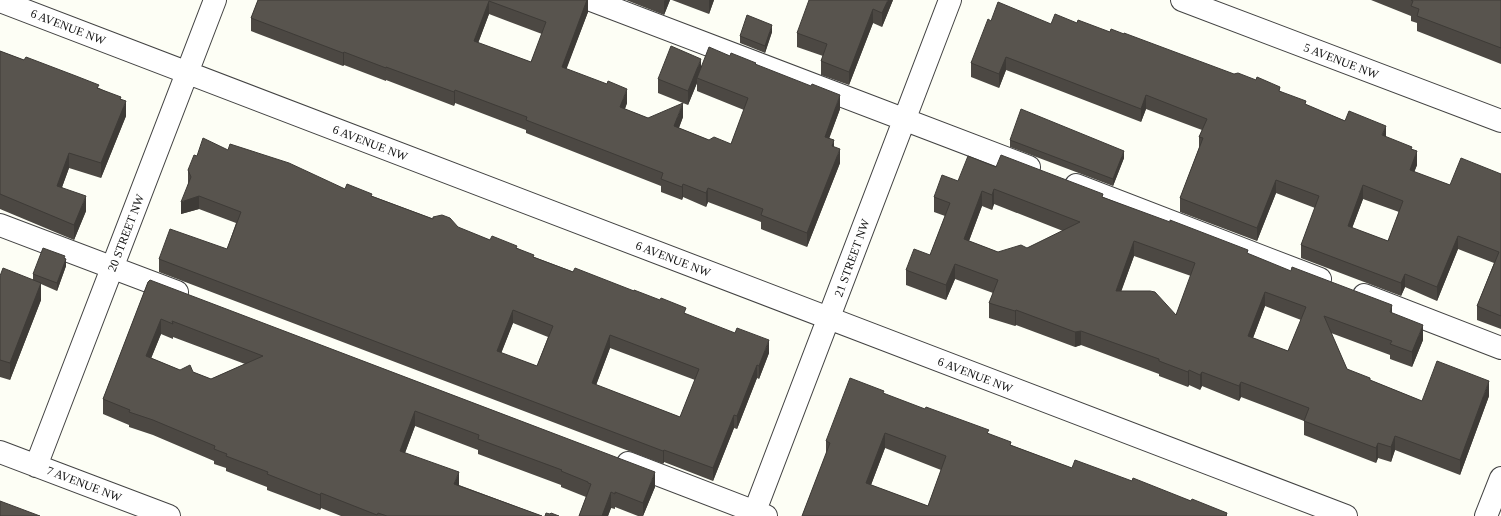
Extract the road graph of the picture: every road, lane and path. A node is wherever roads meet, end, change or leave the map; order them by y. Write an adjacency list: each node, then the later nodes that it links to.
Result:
1 (215, 0): 6 (street, 20 STREET NW)
2 (591, 0): 7 (street)
3 (950, 0): 7 (street, 21 STREET NW)
4 (1182, 0): 8 (street, 5 AVENUE NW)
5 (0, 1): 6 (street, 6 AVENUE NW)
6 (187, 74): 10 (street, 20 STREET NW); 12 (street, 6 AVENUE NW)
7 (904, 119): 12 (street, 21 STREET NW); 13 (street)
8 (1501, 121)
9 (0, 225): 10 (street)
10 (113, 267): 11 (street); 16 (street, 20 STREET NW)
11 (194, 298)
12 (829, 319): 18 (street, 21 STREET NW); 20 (street, 6 AVENUE NW)
13 (1501, 348)
14 (0, 452): 16 (street, 7 AVENUE NW)
15 (609, 456): 18 (street)
16 (36, 466): 19 (street, 7 AVENUE NW)
17 (1501, 478): 21 (street)
18 (758, 515)
19 (169, 516)
20 (1346, 516)
21 (1486, 516)

